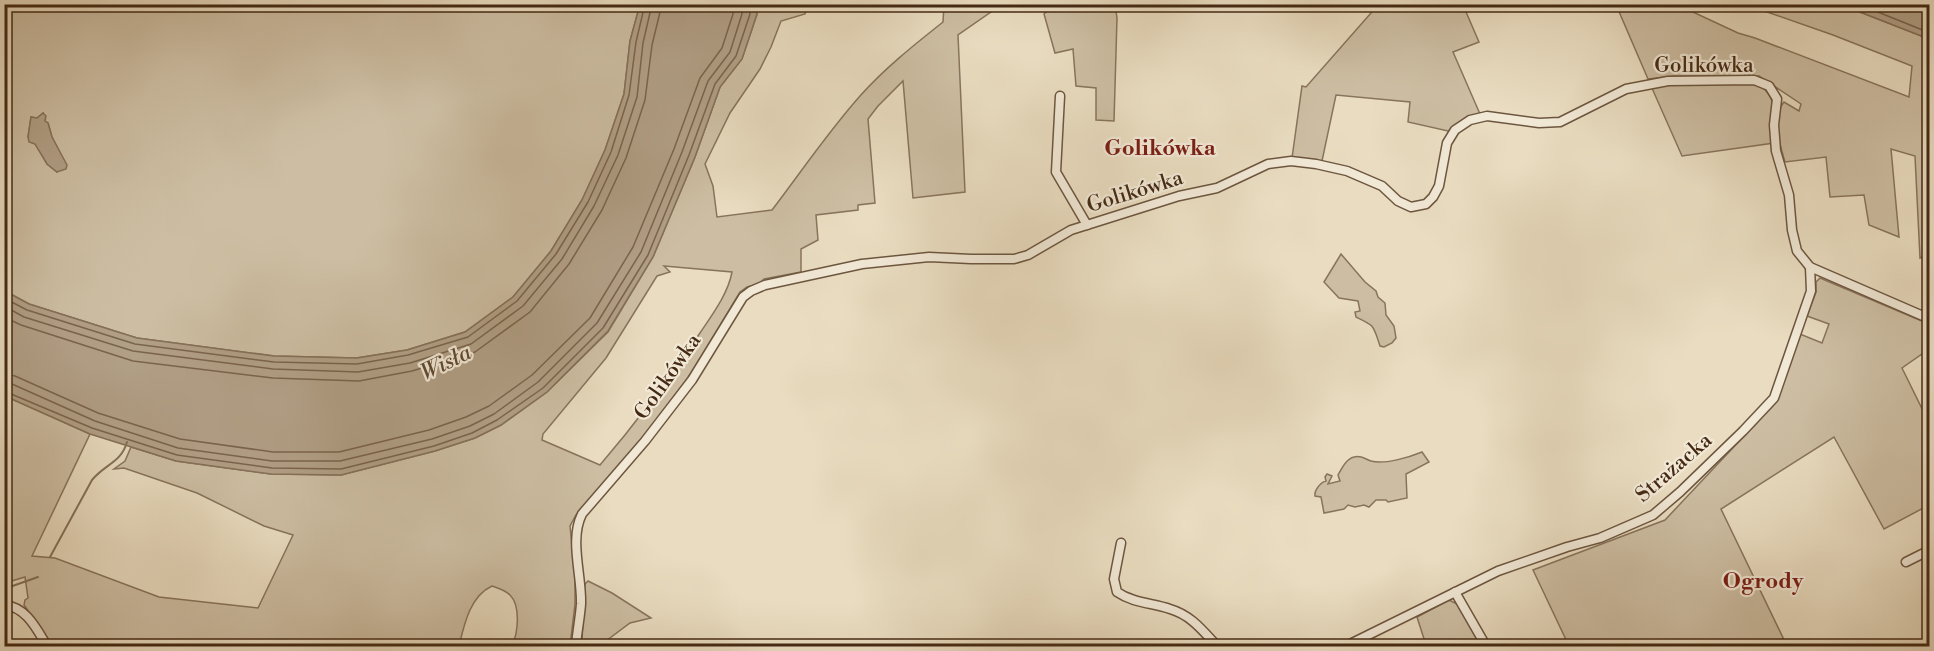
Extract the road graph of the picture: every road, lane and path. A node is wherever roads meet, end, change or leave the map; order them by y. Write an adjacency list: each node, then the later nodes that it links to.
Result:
1 (1060, 96): 2 (street)
2 (1087, 225): 3 (street, Golikówka); 11 (street, Golikówka)
3 (1810, 267): 4 (street); 8 (street, Strażacka)
4 (1929, 319)
5 (1121, 543): 12 (street)
6 (1929, 550): 7 (street)
7 (1906, 562)
8 (1455, 592): 13 (street, Strażacka); 14 (street)
9 (4, 605): 10 (street)
10 (48, 646)
11 (576, 646)
12 (1217, 646)
13 (1346, 646)
14 (1486, 646)

